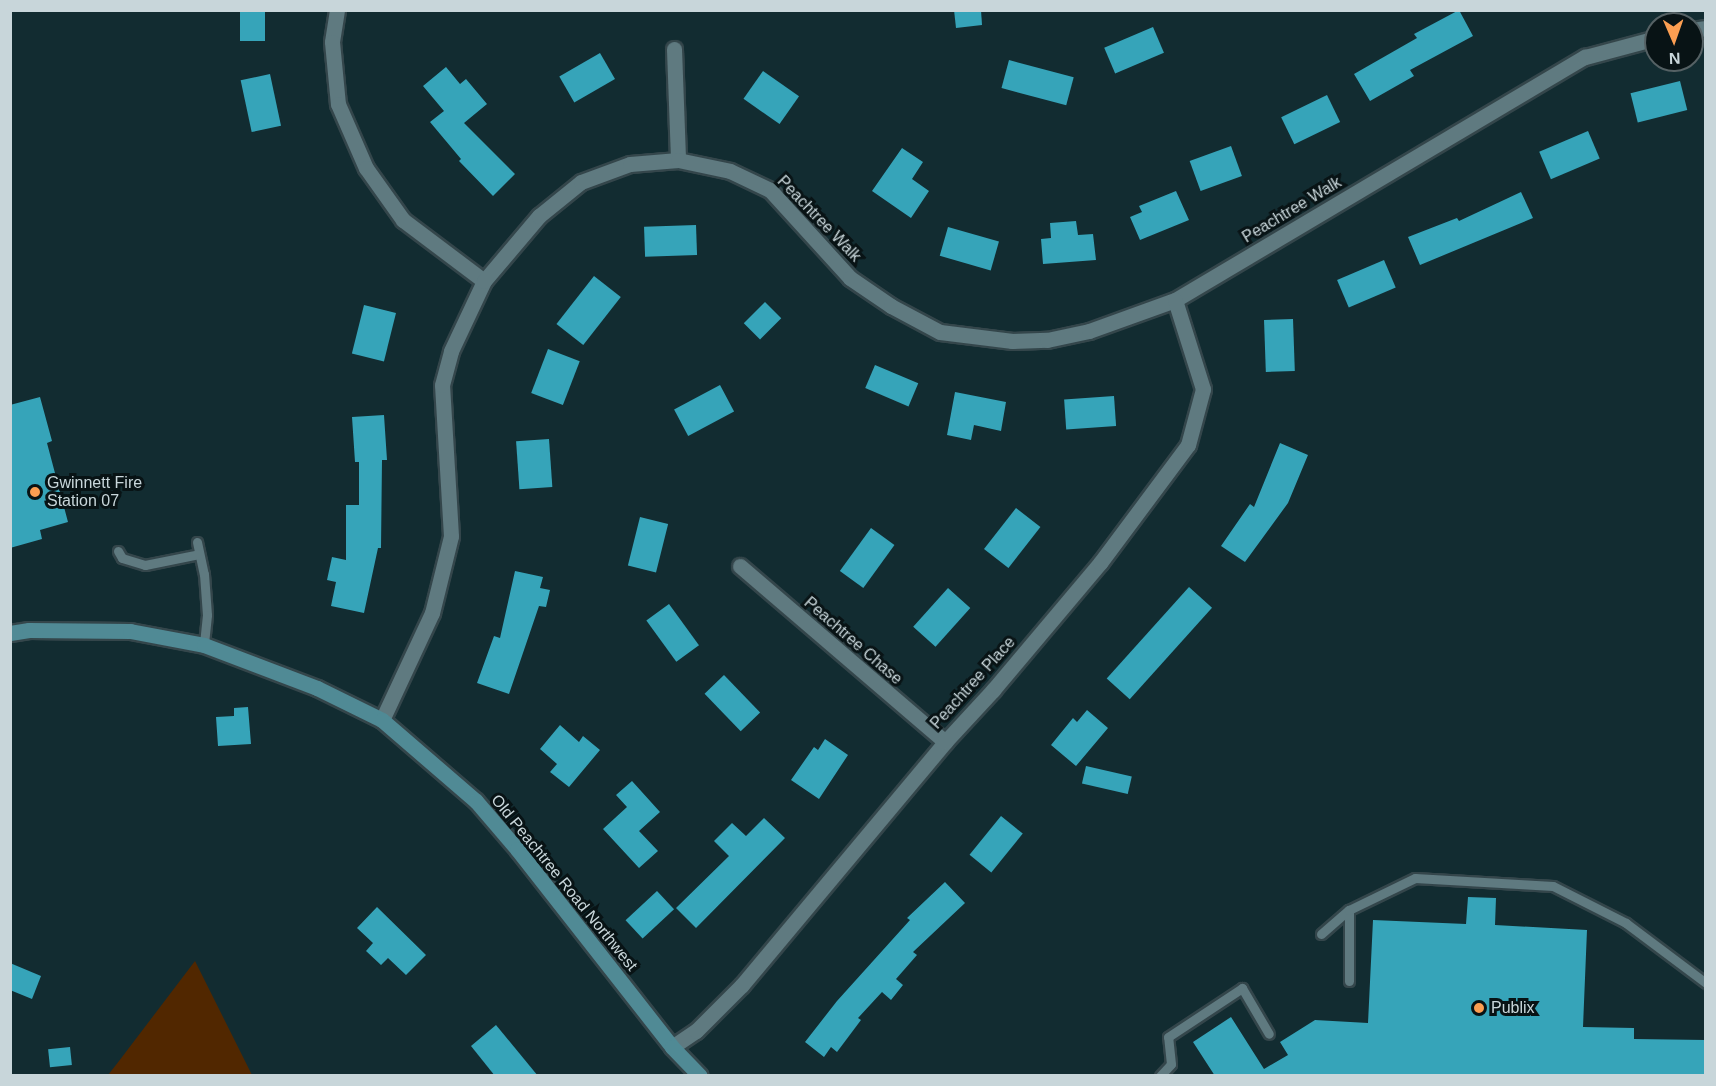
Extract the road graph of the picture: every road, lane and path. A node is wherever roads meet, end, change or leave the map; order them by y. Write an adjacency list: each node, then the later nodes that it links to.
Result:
1 (338, 10): 5 (street)
2 (1644, 41): 6 (street, Peachtree Walk)
3 (674, 49): 4 (street)
4 (678, 160): 5 (street, Peachtree Walk); 6 (street, Peachtree Walk)
5 (484, 281): 13 (street, Peachtree Walk)
6 (1175, 300): 14 (street, Peachtree Place)
7 (197, 542): 9 (lane)
8 (118, 551): 9 (lane)
9 (199, 554): 12 (lane)
10 (740, 566): 14 (street, Peachtree Chase)
11 (10, 633): 12 (main road, Old Peachtree Road Northwest)
12 (204, 645): 13 (main road, Old Peachtree Road Northwest)
13 (382, 720): 20 (main road, Old Peachtree Road Northwest)
14 (945, 742): 20 (street, Peachtree Place)
15 (1349, 910): 16 (lane); 17 (lane); 18 (lane)
16 (1321, 934)
17 (1349, 981)
18 (1706, 983)
19 (1269, 1034): 22 (lane)
20 (672, 1047): 21 (main road, Old Peachtree Road Northwest)
21 (700, 1076)
22 (1160, 1076)

